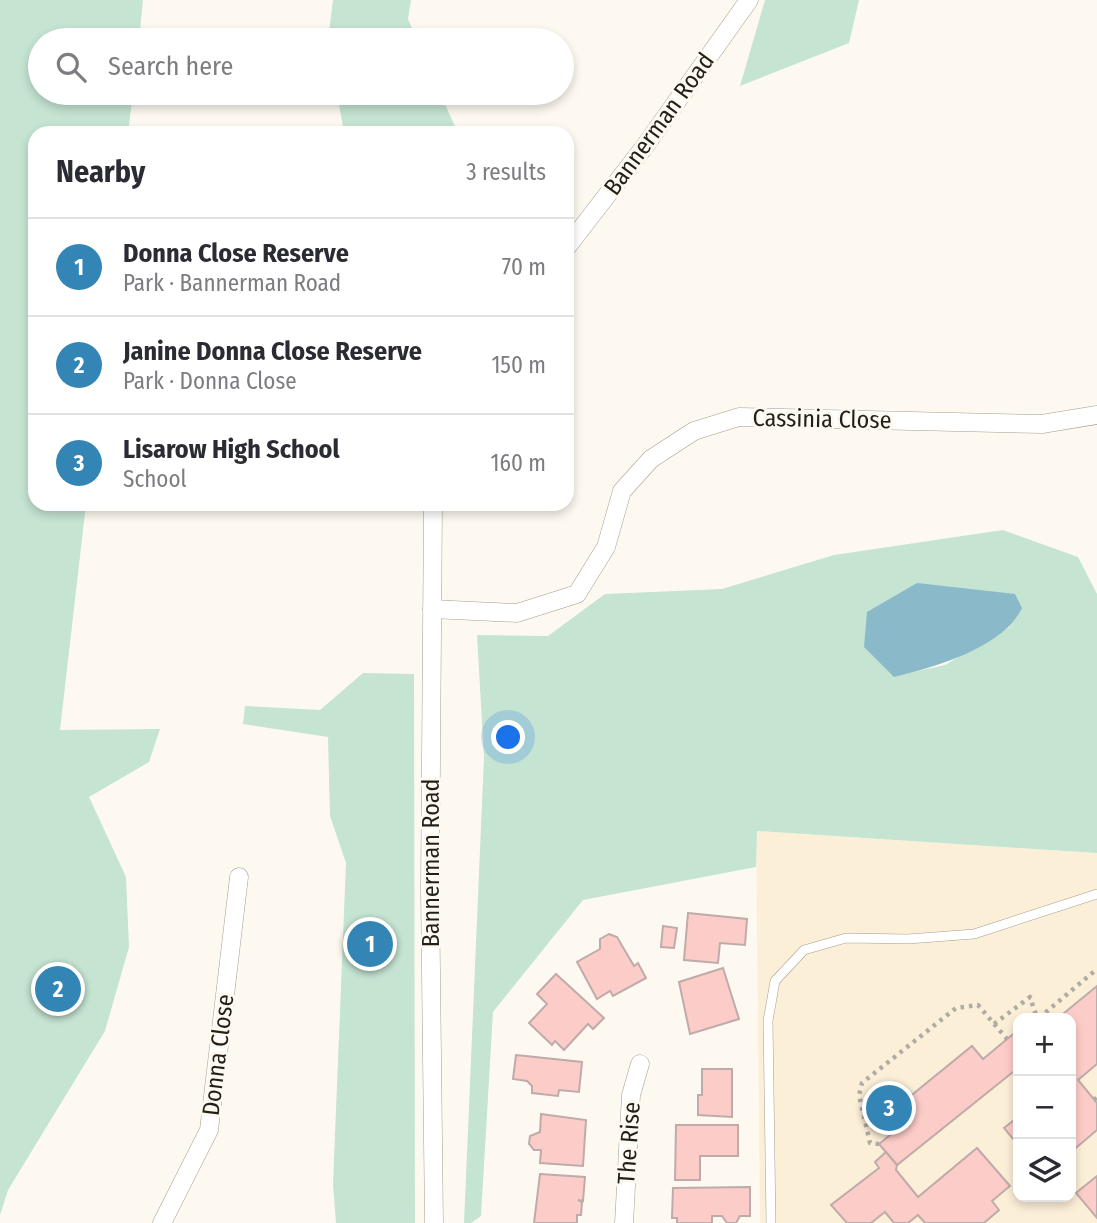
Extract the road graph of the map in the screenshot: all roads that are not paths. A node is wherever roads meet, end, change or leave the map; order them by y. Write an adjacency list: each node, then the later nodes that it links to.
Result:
1 (749, 0): 2 (street, Bannerman Road)
2 (574, 238)
3 (1097, 415): 5 (street, Cassinia Close)
4 (433, 511): 5 (street, Bannerman Road)
5 (432, 609): 10 (street, Bannerman Road)
6 (239, 877): 9 (street, Donna Close)
7 (1097, 894): 12 (lane)
8 (640, 1064): 11 (street, The Rise)
9 (162, 1223)
10 (434, 1223)
11 (624, 1223)
12 (771, 1223)

